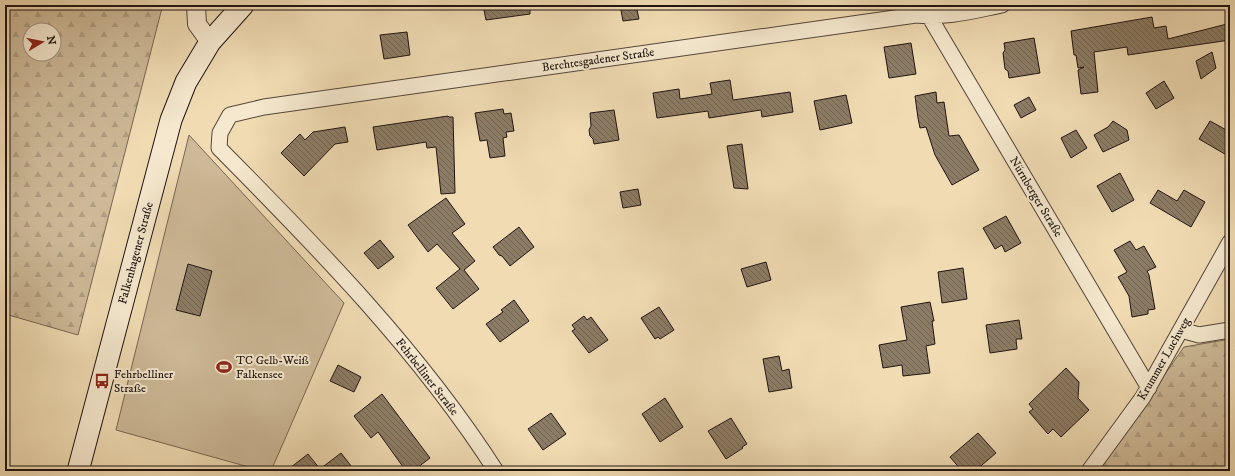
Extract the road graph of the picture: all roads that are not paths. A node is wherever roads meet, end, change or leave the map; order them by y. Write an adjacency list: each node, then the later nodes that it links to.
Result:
1 (196, 5): 5 (street)
2 (243, 5): 5 (main road, Falkenhagener Straße)
3 (1002, 5): 4 (street, Berchtesgadener Straße)
4 (926, 11): 6 (street, Berchtesgadener Straße); 10 (street, Nürnberger Straße)
5 (210, 42): 11 (main road, Falkenhagener Straße)
6 (219, 148): 12 (street, Fehrbelliner Straße)
7 (1230, 242): 8 (street, Krummer Luchweg)
8 (1181, 330): 9 (street); 10 (street, Krummer Luchweg)
9 (1230, 330)
10 (1149, 388): 13 (street, Krummer Luchweg)
11 (78, 471)
12 (496, 471)
13 (1089, 471)

